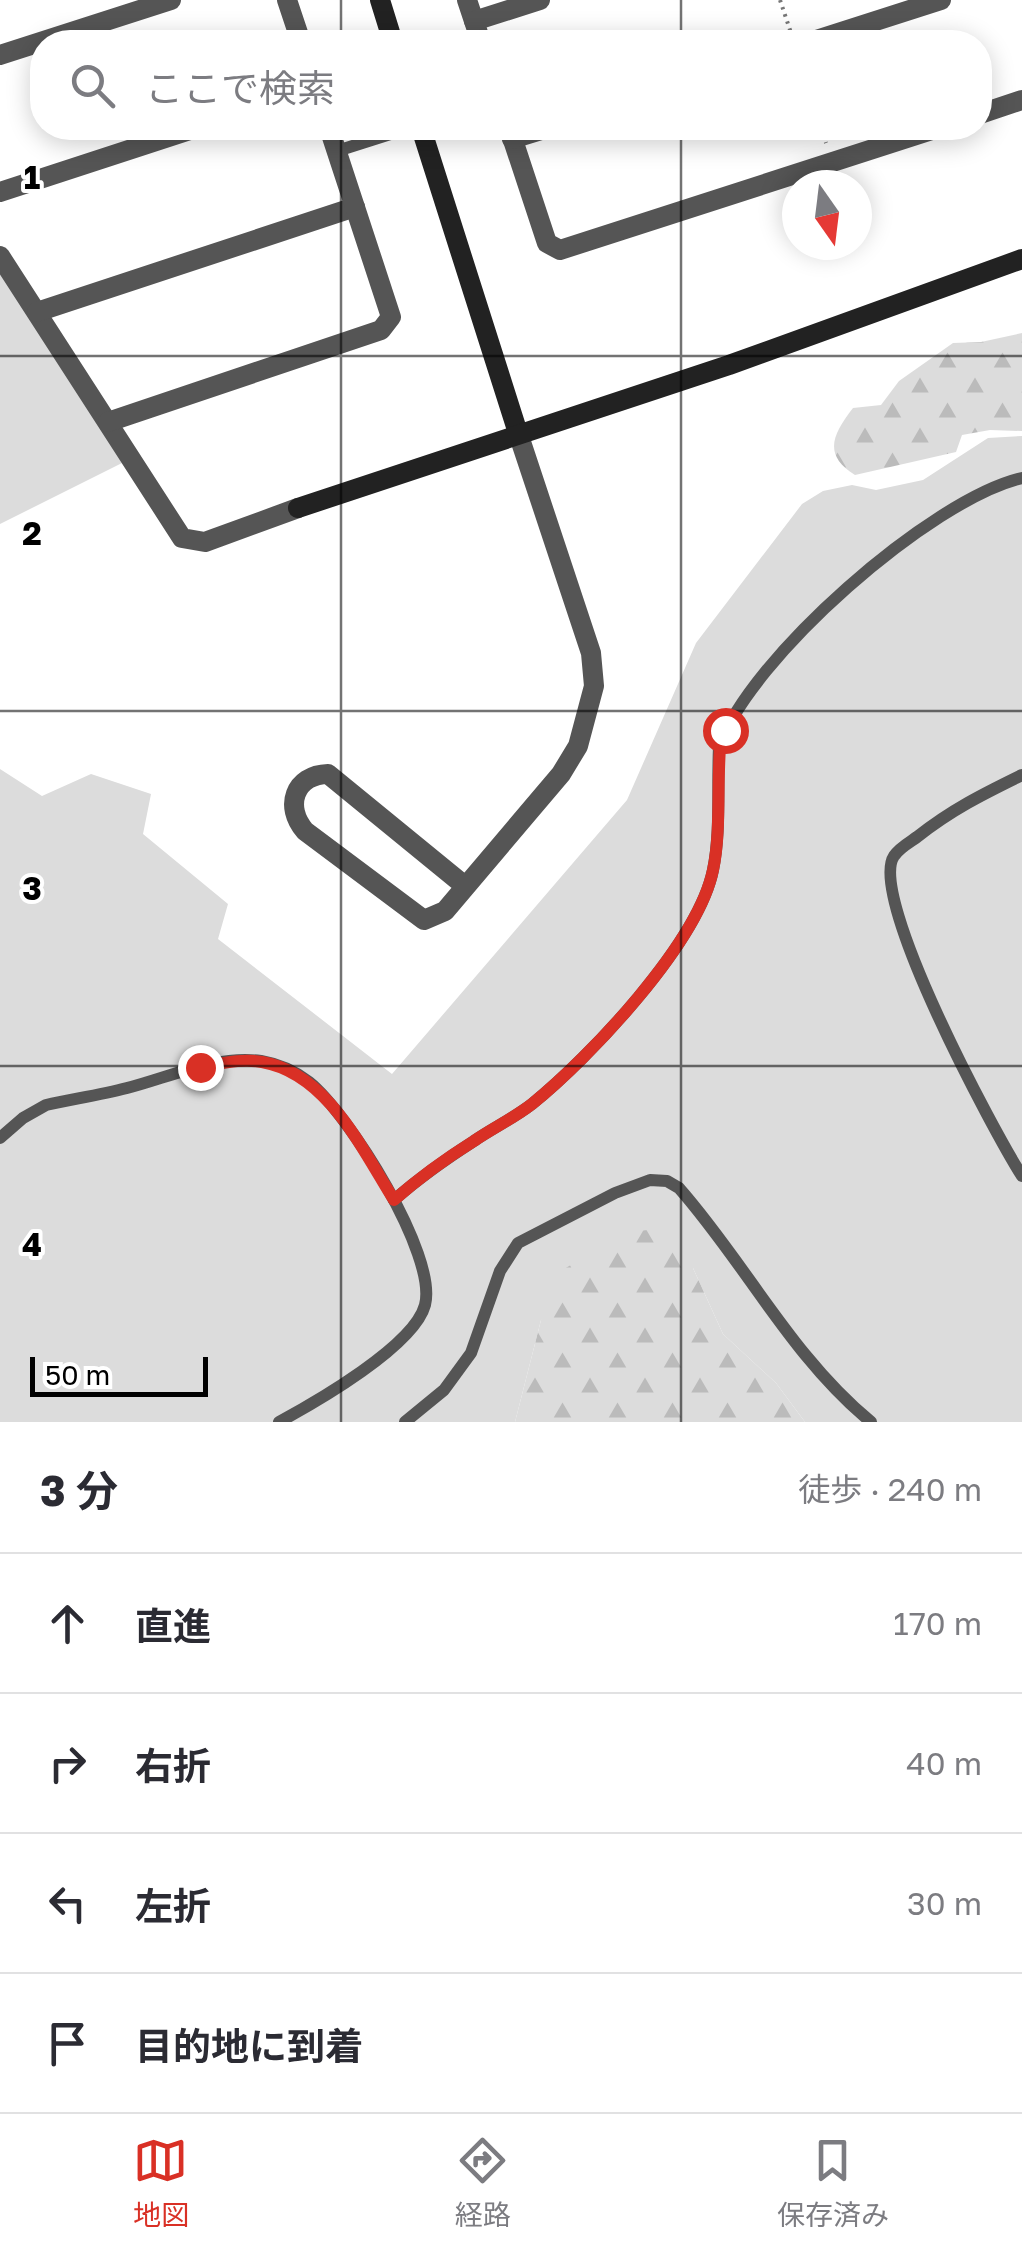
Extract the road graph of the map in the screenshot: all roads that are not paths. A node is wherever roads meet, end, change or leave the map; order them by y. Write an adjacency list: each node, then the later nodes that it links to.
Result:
1 (171, 0): 8 (street)
2 (287, 0): 9 (street)
3 (380, 0): 10 (street)
4 (467, 0): 7 (street)
5 (540, 0): 7 (street)
6 (941, 0): 12 (street)
7 (474, 21): 11 (street)
8 (78, 30)
9 (297, 30)
10 (389, 30)
11 (477, 30)
12 (847, 30)
13 (30, 45): 14 (street)
14 (0, 55)
15 (1022, 100): 16 (street)
16 (992, 110)
17 (159, 140): 24 (street)
18 (333, 140): 23 (street)
19 (374, 140): 23 (lane)
20 (416, 140): 30 (street)
21 (513, 140): 22 (street)
22 (901, 140)
23 (337, 151): 25 (street)
24 (0, 192)
25 (355, 207): 28 (street); 29 (street)
26 (0, 256): 28 (street)
27 (1022, 260): 30 (street)
28 (36, 312): 29 (street)
29 (108, 422): 30 (street)
30 (518, 434): 33 (street)
31 (1022, 478): 36 (lane)
32 (1022, 775): 35 (lane)
33 (466, 886): 33 (street)
34 (0, 1138): 36 (lane)
35 (1022, 1176)
36 (394, 1200): 37 (lane)
37 (279, 1422)
38 (405, 1422): 39 (lane)
39 (870, 1422)

